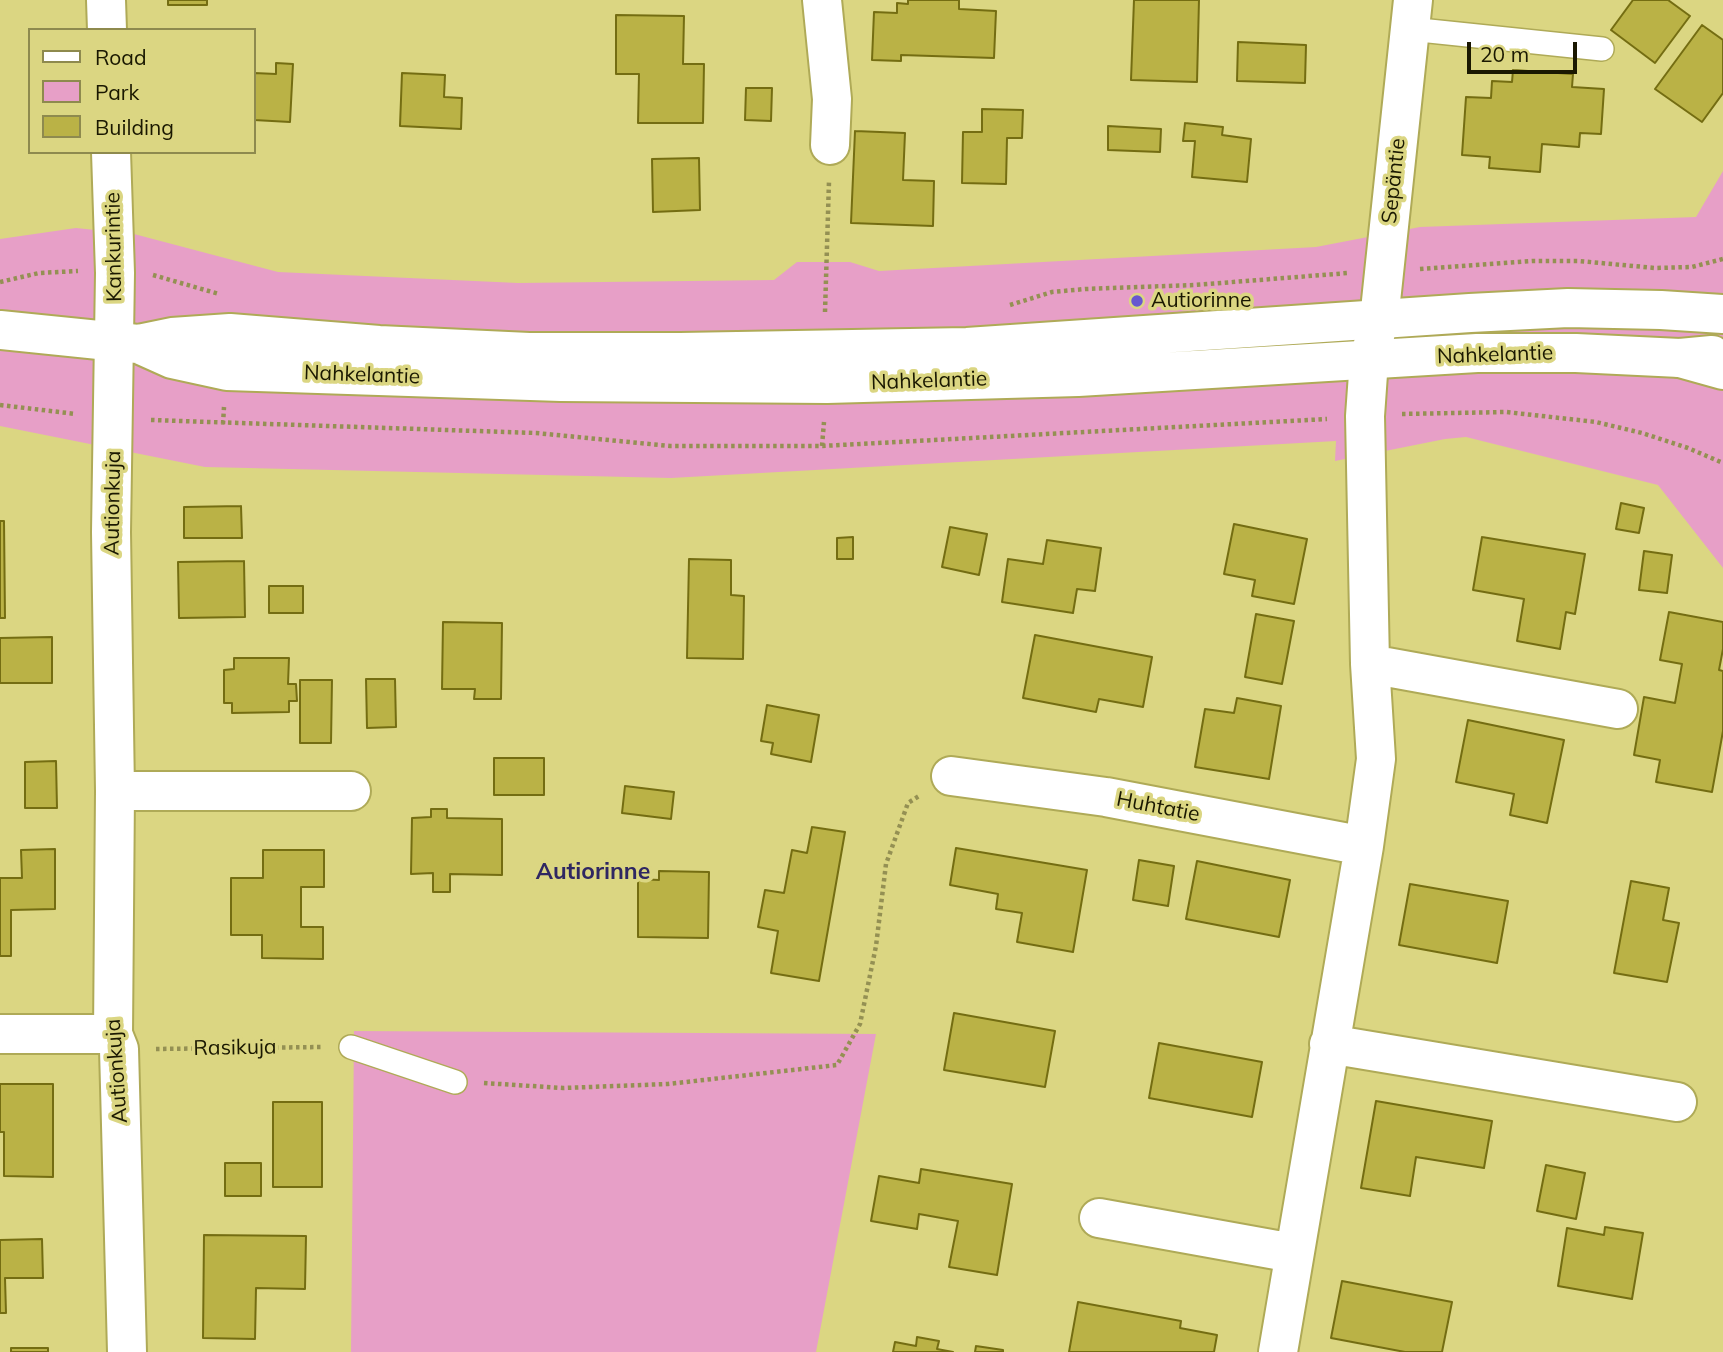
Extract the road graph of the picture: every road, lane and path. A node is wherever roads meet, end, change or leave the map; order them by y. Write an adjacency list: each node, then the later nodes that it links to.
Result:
1 (106, 0): 4 (street)
2 (822, 0): 6 (street)
3 (1412, 15): 5 (lane); 9 (street, Sepäntie)
4 (107, 28)
5 (1602, 49)
6 (830, 145): 21 (path)
7 (111, 154): 10 (street, Kankurintie)
8 (1723, 259): 9 (path)
9 (1384, 272): 13 (path); 15 (street, Sepäntie)
10 (115, 273): 11 (path); 12 (path); 17 (street, Kankurintie)
11 (0, 282)
12 (220, 294)
13 (1001, 308)
14 (1723, 314): 15 (street, Nahkelantie)
15 (1379, 320): 20 (street, Sepäntie); 21 (street, Nahkelantie)
16 (0, 330): 17 (street, Nahkelantie)
17 (127, 342): 21 (street, Nahkelantie); 25 (street, Autionkuja)
18 (1723, 355): 19 (street, Nahkelantie)
19 (1680, 358): 20 (street, Nahkelantie); 22 (street)
20 (1369, 360): 21 (street, Nahkelantie); 24 (street)
21 (827, 366): 28 (path)
22 (1723, 370)
23 (0, 405): 25 (path)
24 (1365, 416): 28 (path); 29 (path); 30 (street)
25 (114, 418): 27 (path); 33 (street, Autionkuja)
26 (449, 420): 27 (path)
27 (448, 430): 28 (path)
28 (822, 446)
29 (1723, 463)
30 (1370, 664): 31 (street); 35 (street)
31 (1618, 709)
32 (951, 776): 35 (street, Huhtatie); 40 (path)
33 (115, 791): 34 (street); 37 (street, Autionkuja)
34 (351, 791)
35 (1364, 846): 38 (street)
36 (0, 1034): 37 (street)
37 (116, 1041): 39 (path, Rasikuja); 44 (street, Autionkuja)
38 (1329, 1044): 41 (street); 43 (street)
39 (351, 1047): 40 (lane)
40 (455, 1082)
41 (1677, 1102)
42 (1100, 1218): 43 (street)
43 (1293, 1253): 45 (street)
44 (127, 1352)
45 (1278, 1352)

